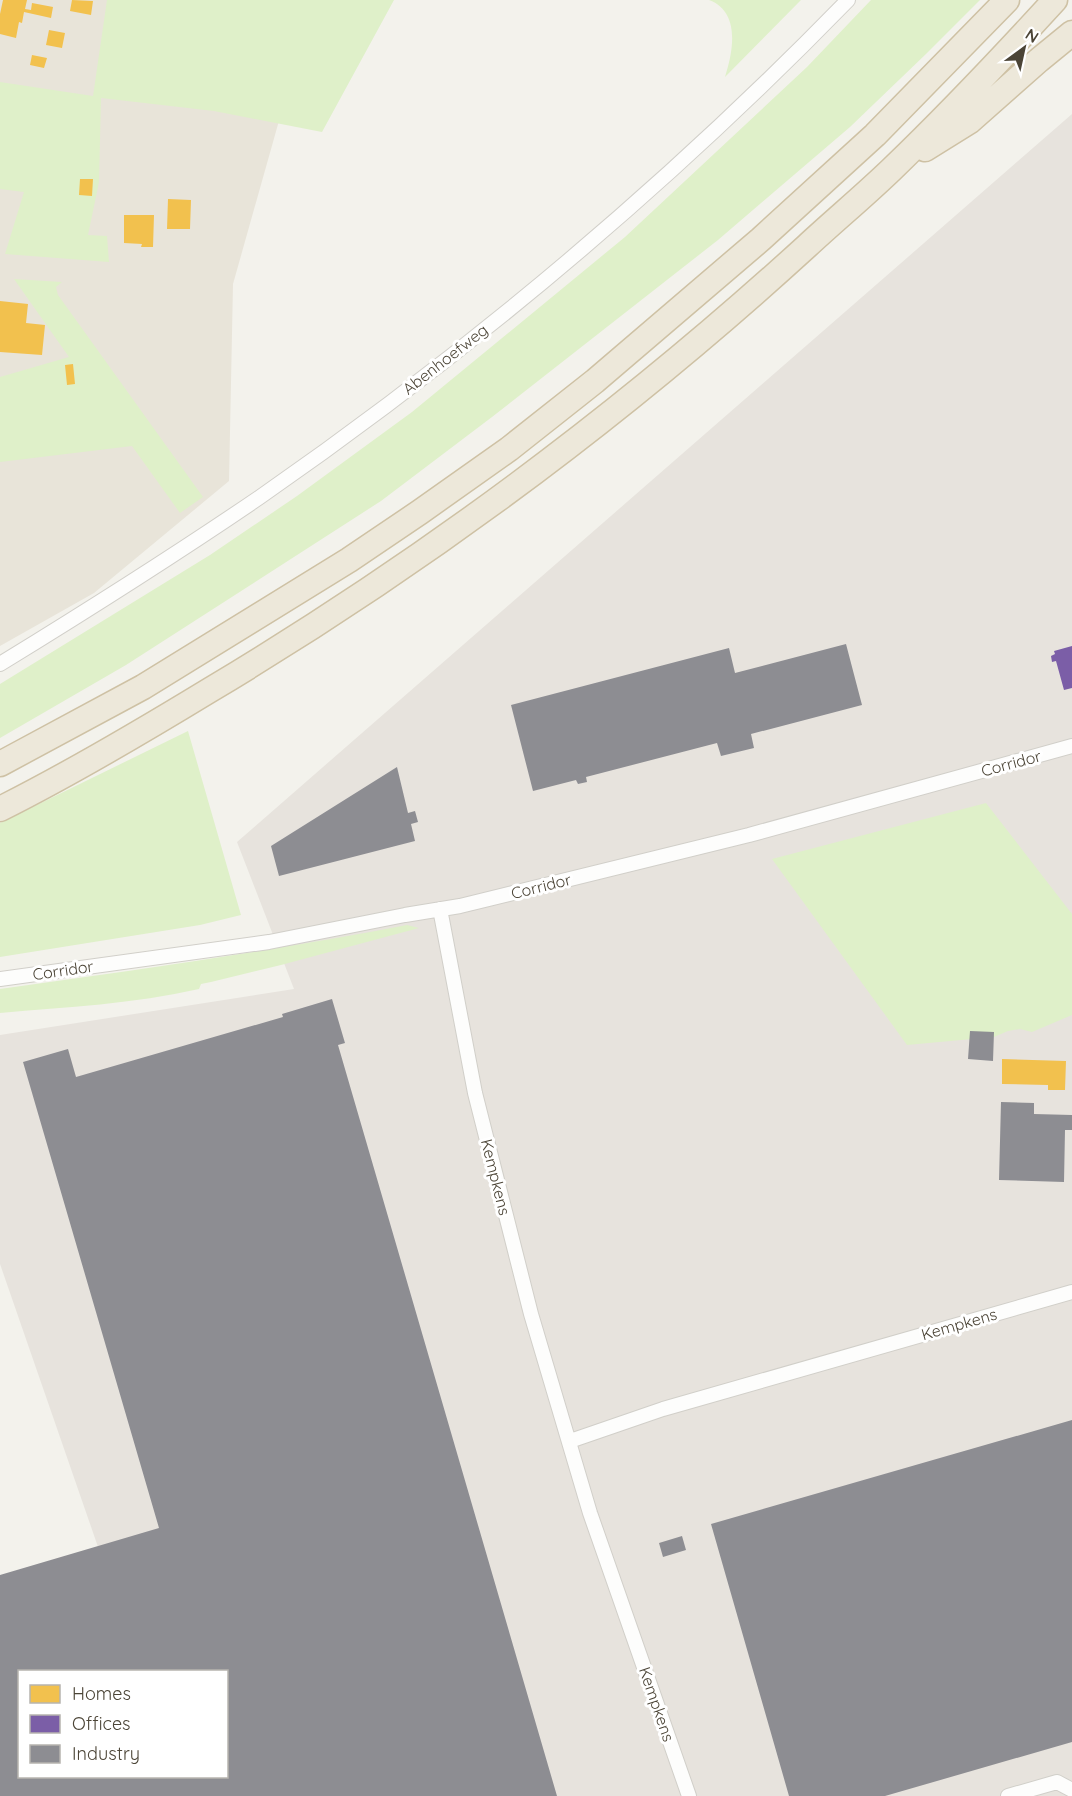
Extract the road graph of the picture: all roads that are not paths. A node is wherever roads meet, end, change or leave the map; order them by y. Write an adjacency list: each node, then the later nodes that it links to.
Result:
1 (848, 0): 6 (street, Abenhoefweg)
2 (1007, 0): 8 (highway)
3 (1054, 1): 5 (highway)
4 (1072, 33): 5 (highway)
5 (892, 169): 9 (highway)
6 (0, 664)
7 (1072, 746): 10 (street, Corridor)
8 (0, 764)
9 (0, 809)
10 (440, 909): 11 (street, Corridor); 13 (street, Kempkens)
11 (0, 979)
12 (1072, 1292): 13 (street, Kempkens)
13 (570, 1441): 15 (street, Kempkens)
14 (1072, 1790): 16 (street)
15 (689, 1796)
16 (1008, 1796)

